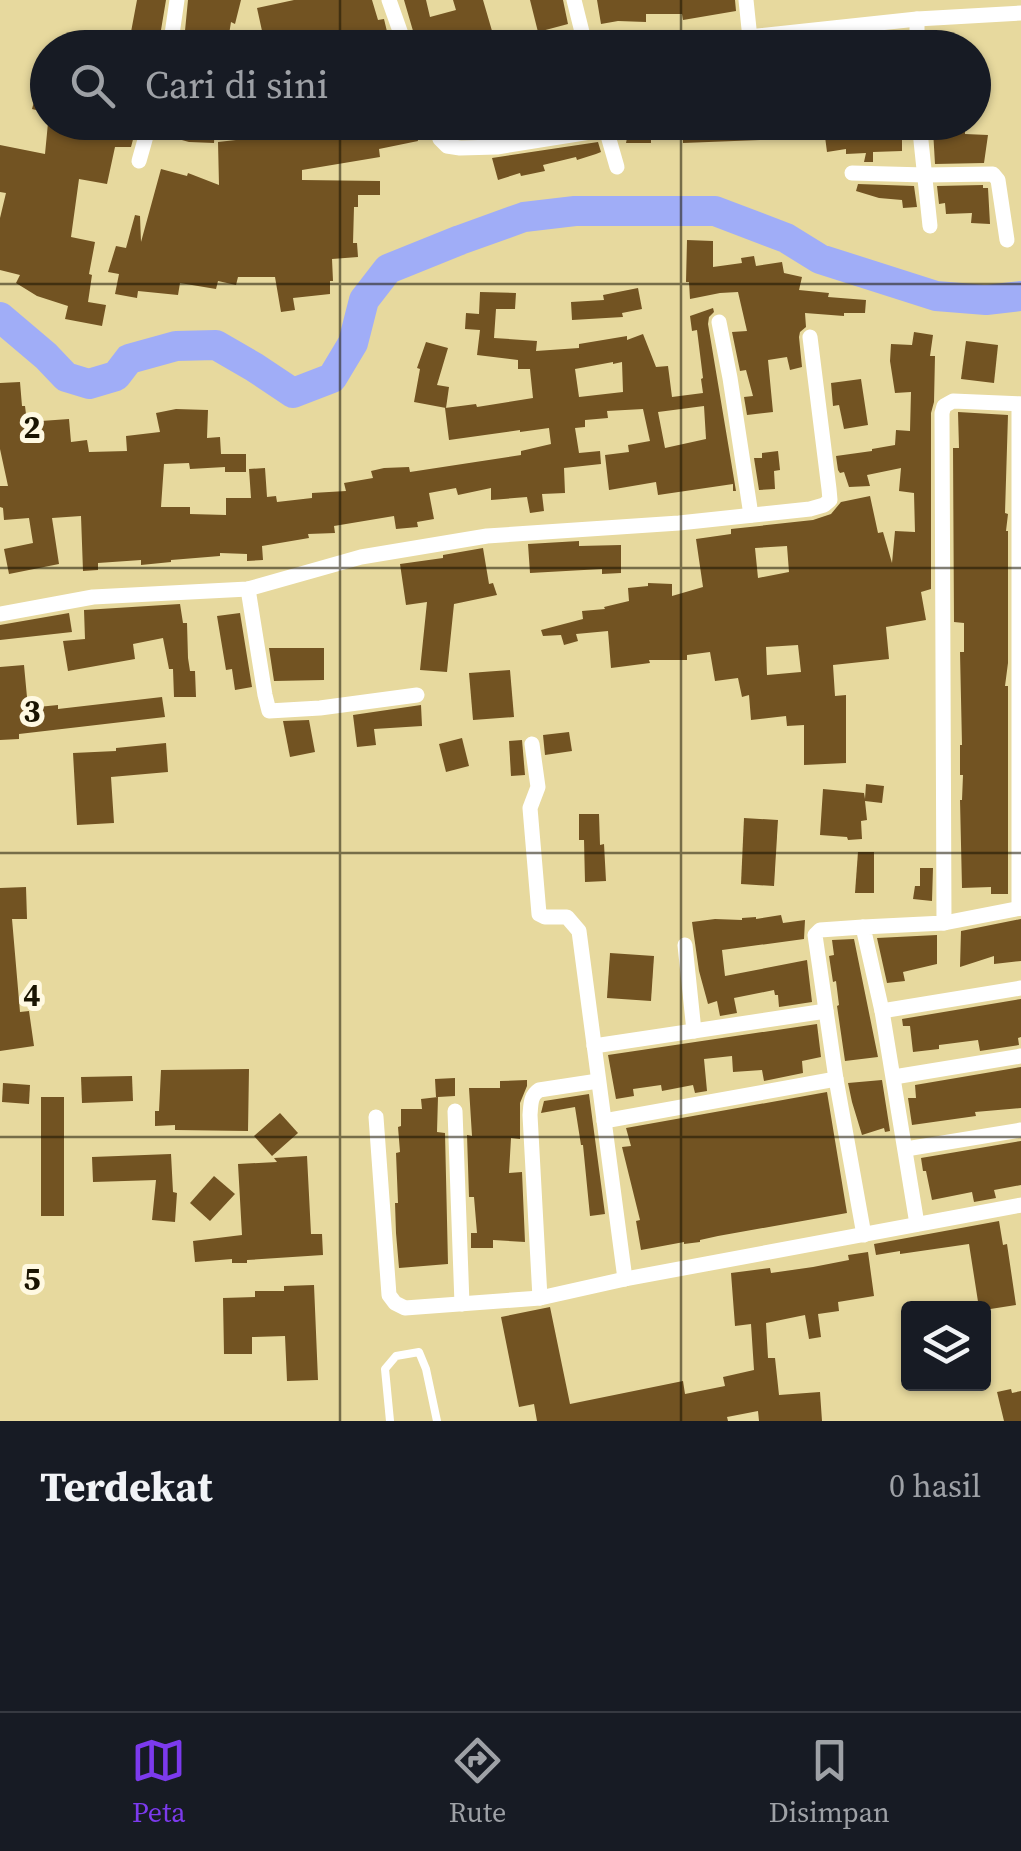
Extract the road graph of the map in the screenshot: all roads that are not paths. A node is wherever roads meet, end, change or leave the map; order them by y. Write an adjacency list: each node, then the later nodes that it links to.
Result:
1 (177, 0): 8 (street)
2 (389, 0): 9 (street)
3 (574, 0): 10 (street)
4 (746, 0): 11 (street)
5 (1001, 8): 6 (street); 7 (street)
6 (1021, 14)
7 (916, 19): 12 (street); 13 (street)
8 (173, 30)
9 (400, 30)
10 (582, 30)
11 (749, 30)
12 (837, 30)
13 (916, 30)
14 (145, 140): 19 (street)
15 (442, 140): 16 (street)
16 (531, 140)
17 (609, 140): 20 (street)
18 (921, 140): 22 (street)
19 (139, 162)
20 (617, 167)
21 (852, 173): 22 (street)
22 (924, 175): 23 (street); 24 (street)
23 (930, 226)
24 (1006, 240)
25 (719, 322): 28 (street)
26 (810, 337): 28 (street)
27 (1020, 404): 33 (street); 34 (street)
28 (751, 515): 29 (street)
29 (248, 589): 30 (street); 31 (street)
30 (0, 614)
31 (417, 695)
32 (532, 744): 41 (street)
33 (1020, 908): 34 (street)
34 (944, 923): 35 (street)
35 (864, 927): 38 (street); 39 (street)
36 (685, 945): 40 (street)
37 (1021, 988): 38 (street)
38 (882, 1010): 43 (street)
39 (826, 1011): 40 (street); 44 (street)
40 (694, 1031): 41 (street)
41 (594, 1046): 45 (street)
42 (1021, 1056): 43 (street)
43 (894, 1077): 50 (street)
44 (836, 1080): 48 (street); 53 (street)
45 (598, 1081): 48 (street); 55 (street)
46 (455, 1111): 56 (street)
47 (376, 1116): 56 (street)
48 (604, 1120): 54 (street)
49 (1021, 1130): 50 (street)
50 (906, 1148): 52 (street)
51 (1021, 1205): 52 (street)
52 (917, 1224): 53 (street)
53 (864, 1235): 54 (street)
54 (625, 1279): 55 (street)
55 (540, 1298): 56 (street)
56 (462, 1304)
57 (390, 1421): 58 (lane)
58 (437, 1421)

